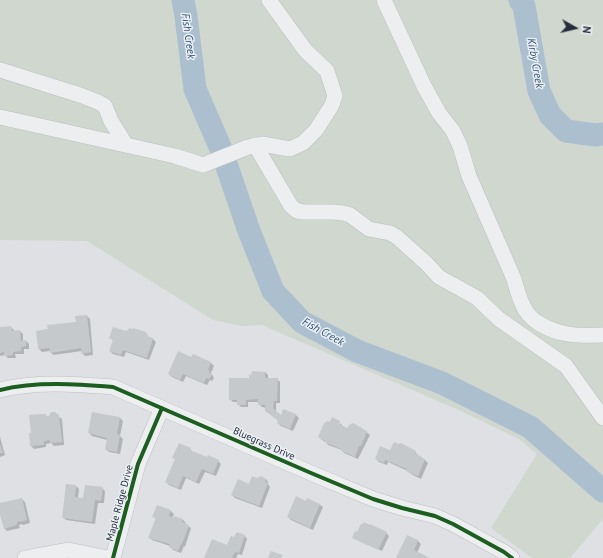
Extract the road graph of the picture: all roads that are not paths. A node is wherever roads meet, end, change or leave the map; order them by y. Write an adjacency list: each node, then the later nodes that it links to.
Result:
1 (269, 0): 6 (street)
2 (384, 0): 7 (street)
3 (0, 70): 5 (street)
4 (0, 116): 5 (street)
5 (126, 145): 6 (street)
6 (251, 146): 10 (street)
7 (603, 335)
8 (0, 390): 9 (street, Bluegrass Drive)
9 (162, 408): 13 (street, Maple Ridge Drive); 14 (street, Bluegrass Drive)
10 (603, 418)
11 (25, 558): 12 (street)
12 (108, 558)
13 (113, 558)
14 (512, 558)

